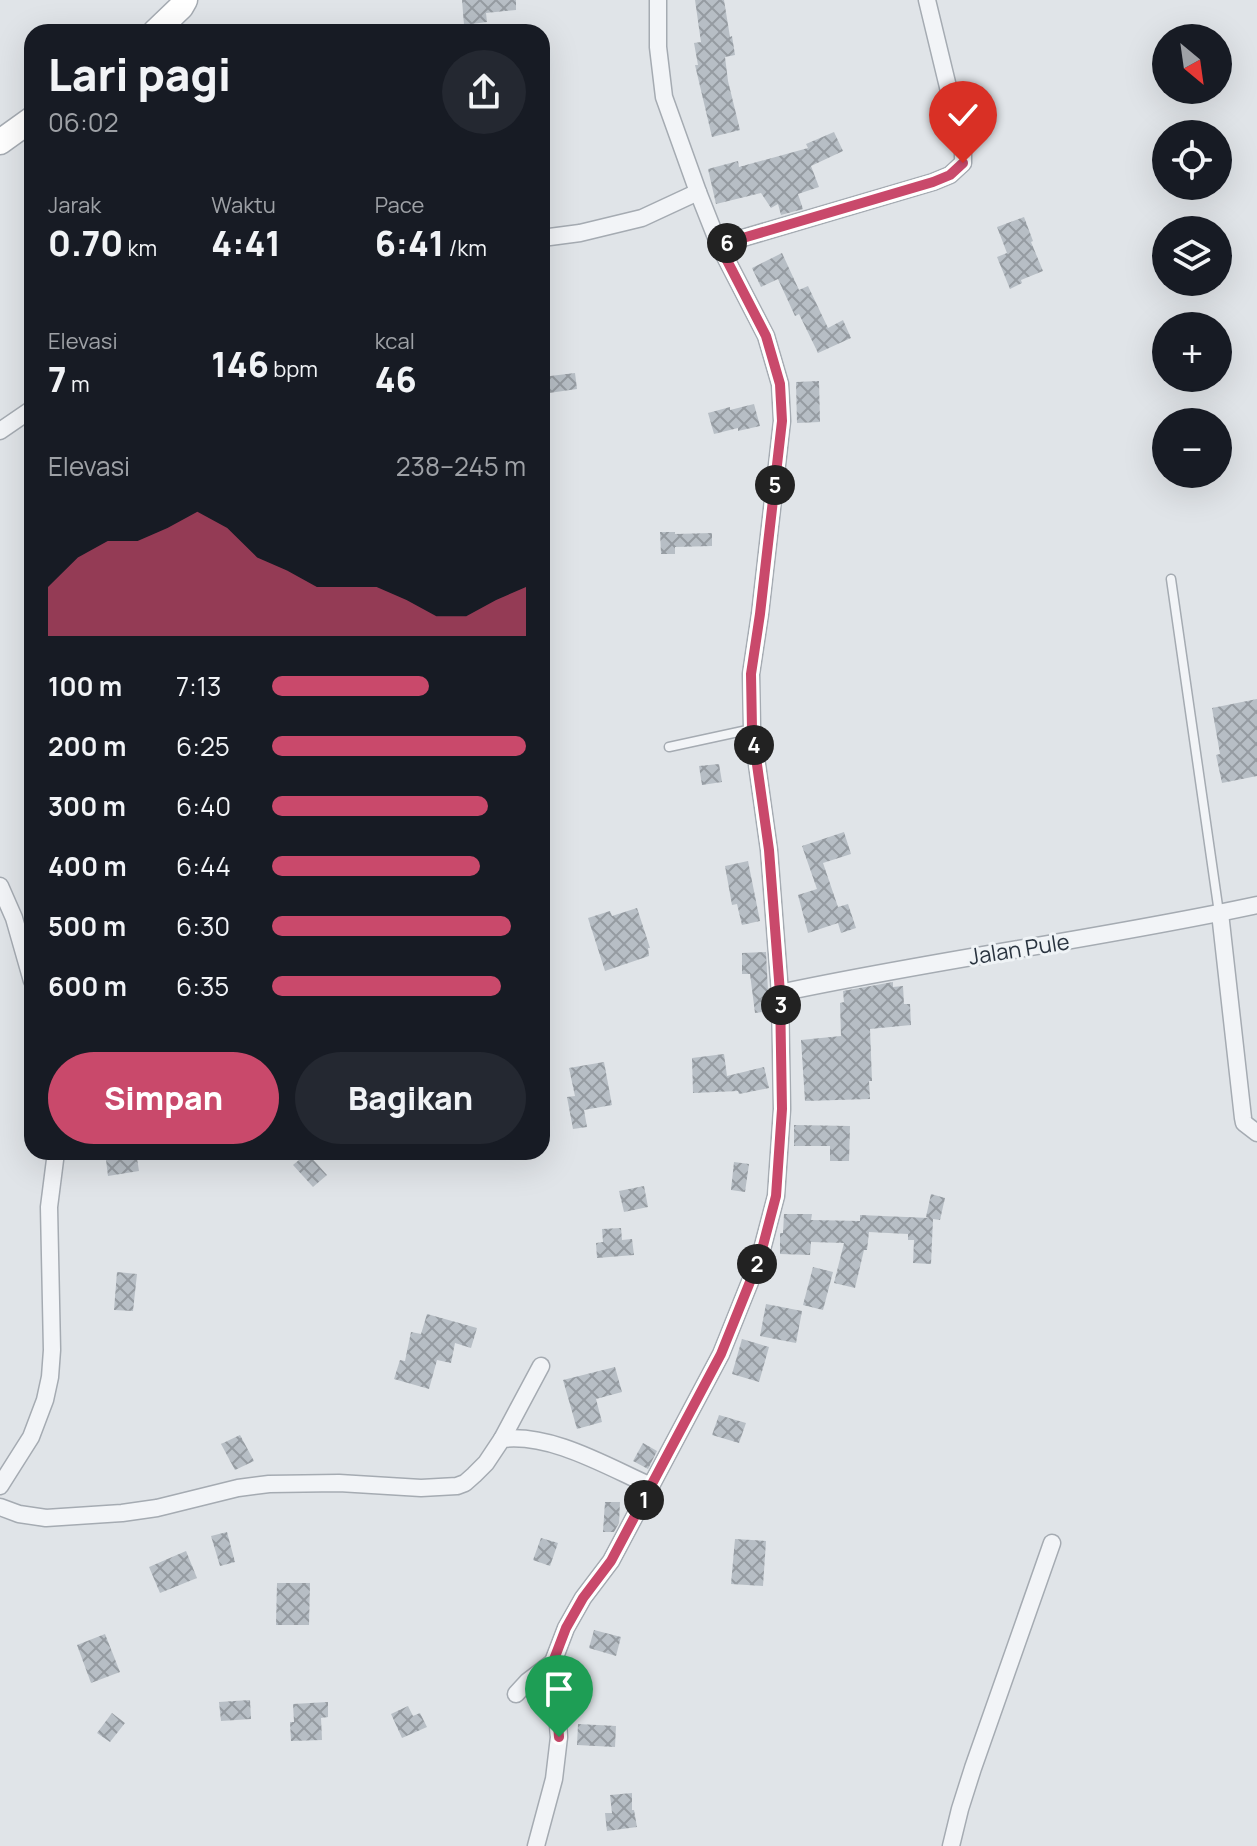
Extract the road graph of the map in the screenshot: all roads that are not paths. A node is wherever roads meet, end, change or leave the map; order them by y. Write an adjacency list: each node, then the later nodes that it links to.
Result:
1 (185, 0): 4 (street)
2 (658, 0): 7 (street)
3 (927, 0): 9 (street)
4 (163, 24)
5 (24, 125): 6 (street)
6 (0, 142)
7 (698, 192): 8 (street); 9 (street)
8 (550, 237)
9 (719, 245): 13 (street)
10 (24, 414): 11 (street)
11 (0, 431)
12 (1171, 579): 17 (lane)
13 (752, 729): 14 (lane); 19 (street)
14 (669, 747)
15 (0, 886): 18 (street)
16 (1257, 905): 17 (street, Jalan Pule)
17 (1220, 913): 19 (street, Jalan Pule); 20 (street)
18 (24, 953)
19 (780, 993): 25 (street)
20 (1251, 1128)
21 (55, 1160): 24 (street)
22 (541, 1366): 23 (street)
23 (502, 1439): 25 (street); 26 (street)
24 (0, 1486)
25 (651, 1486): 28 (street)
26 (0, 1507)
27 (1052, 1543): 31 (street)
28 (553, 1662): 29 (street); 30 (street)
29 (516, 1694)
30 (536, 1846)
31 (951, 1846)

